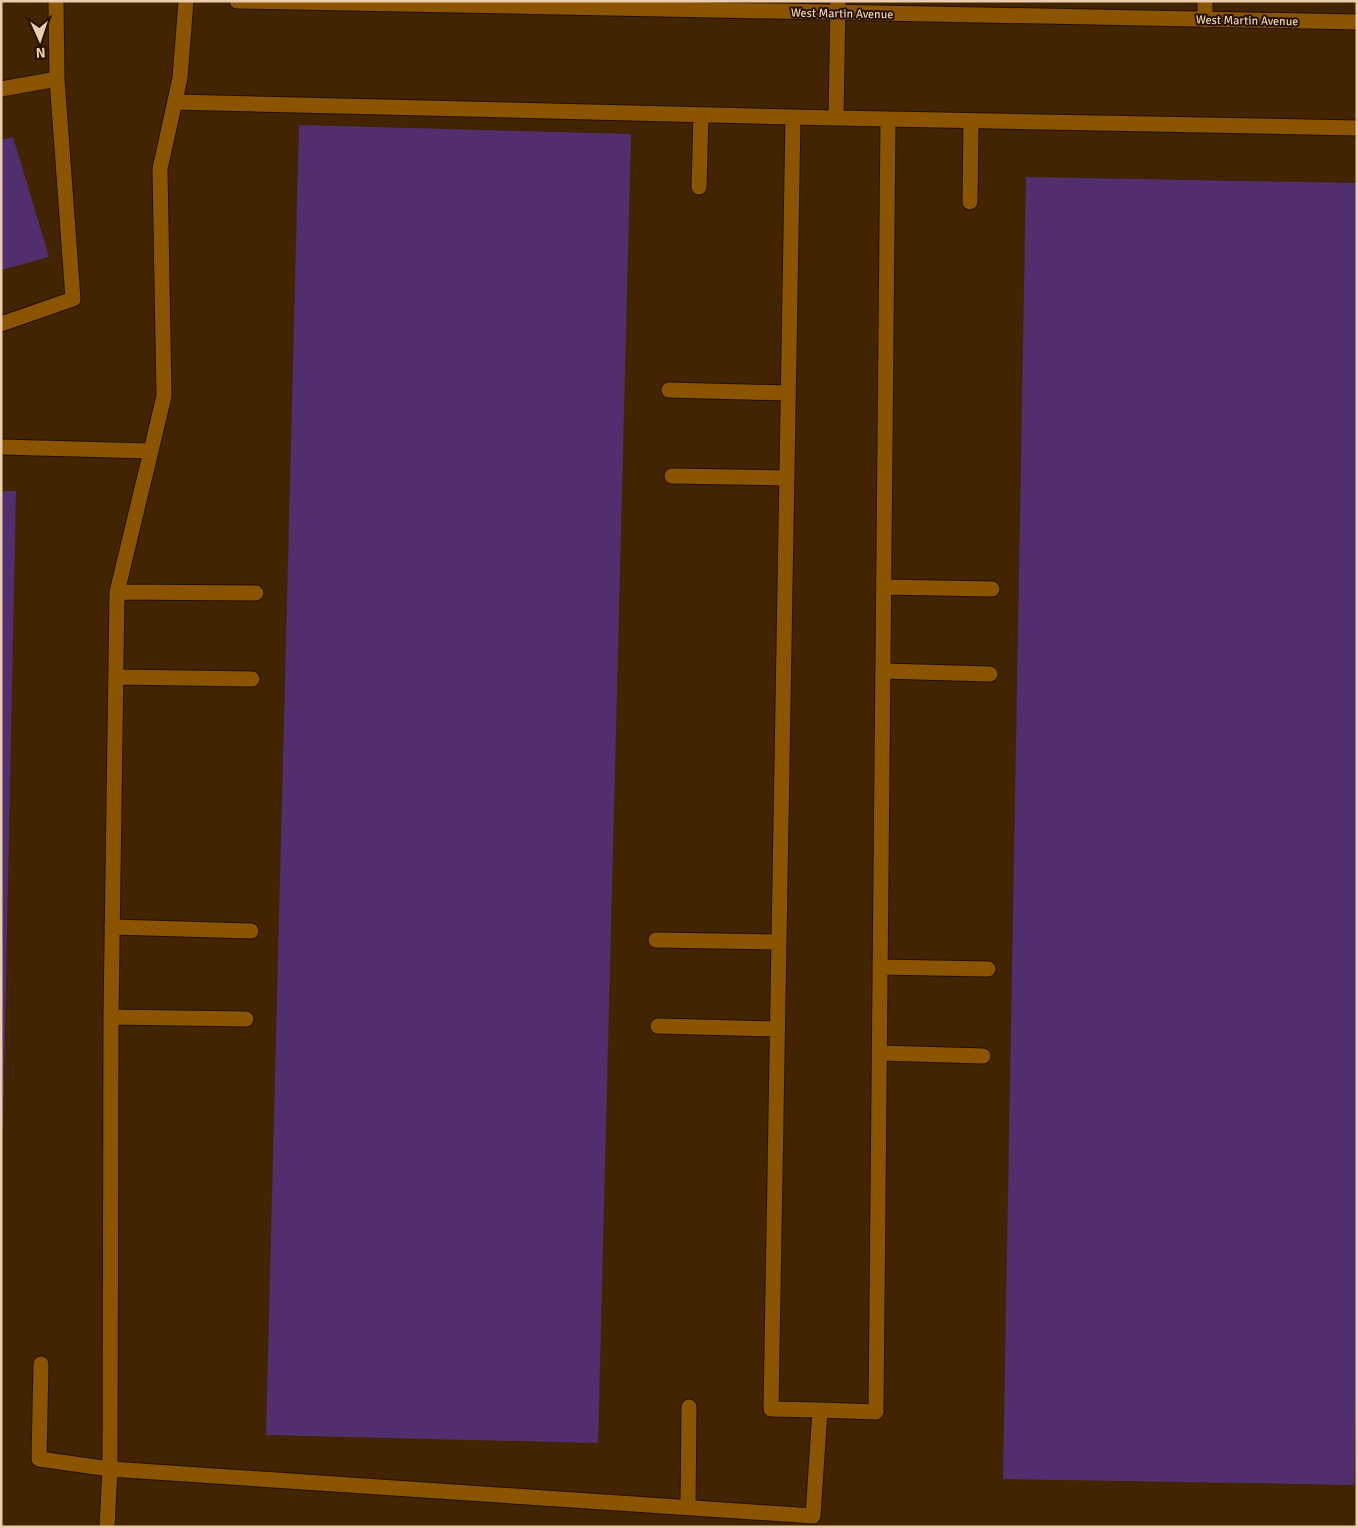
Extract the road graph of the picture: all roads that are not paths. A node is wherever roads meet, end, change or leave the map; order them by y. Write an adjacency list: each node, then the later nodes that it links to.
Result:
1 (56, 1): 8 (street)
2 (186, 1): 10 (street)
3 (237, 1): 5 (street, West Martin Avenue)
4 (1205, 1): 6 (street)
5 (838, 8): 6 (street, West Martin Avenue); 13 (street)
6 (1205, 20): 7 (street, West Martin Avenue)
7 (1357, 22)
8 (56, 79): 9 (street); 19 (street)
9 (1, 89)
10 (175, 102): 11 (street); 23 (street)
11 (701, 115): 12 (street); 17 (street)
12 (793, 117): 13 (street); 21 (street)
13 (836, 118): 14 (street)
14 (888, 119): 15 (street); 26 (street)
15 (971, 121): 16 (street); 18 (street)
16 (1357, 128)
17 (699, 188)
18 (970, 202)
19 (1, 324)
20 (669, 390): 21 (street)
21 (788, 393): 25 (street)
22 (1, 447): 23 (street)
23 (151, 451): 28 (street)
24 (672, 476): 25 (street)
25 (787, 478): 37 (street)
26 (884, 587): 27 (street); 30 (street)
27 (992, 589)
28 (117, 592): 29 (street); 32 (street)
29 (256, 593)
30 (883, 671): 31 (street); 38 (street)
31 (990, 674)
32 (117, 677): 33 (street); 34 (street)
33 (252, 679)
34 (112, 928): 35 (street); 40 (street)
35 (251, 931)
36 (656, 940): 37 (street)
37 (779, 942): 43 (street)
38 (880, 967): 39 (street); 44 (street)
39 (988, 969)
40 (111, 1016): 41 (street); 49 (street)
41 (246, 1019)
42 (658, 1026): 43 (street)
43 (777, 1029): 48 (street)
44 (880, 1053): 45 (street); 48 (street)
45 (984, 1056)
46 (41, 1364): 49 (street)
47 (689, 1407): 50 (street)
48 (820, 1410): 50 (street)
49 (110, 1468): 50 (street); 51 (street)
50 (688, 1507)
51 (107, 1527)

